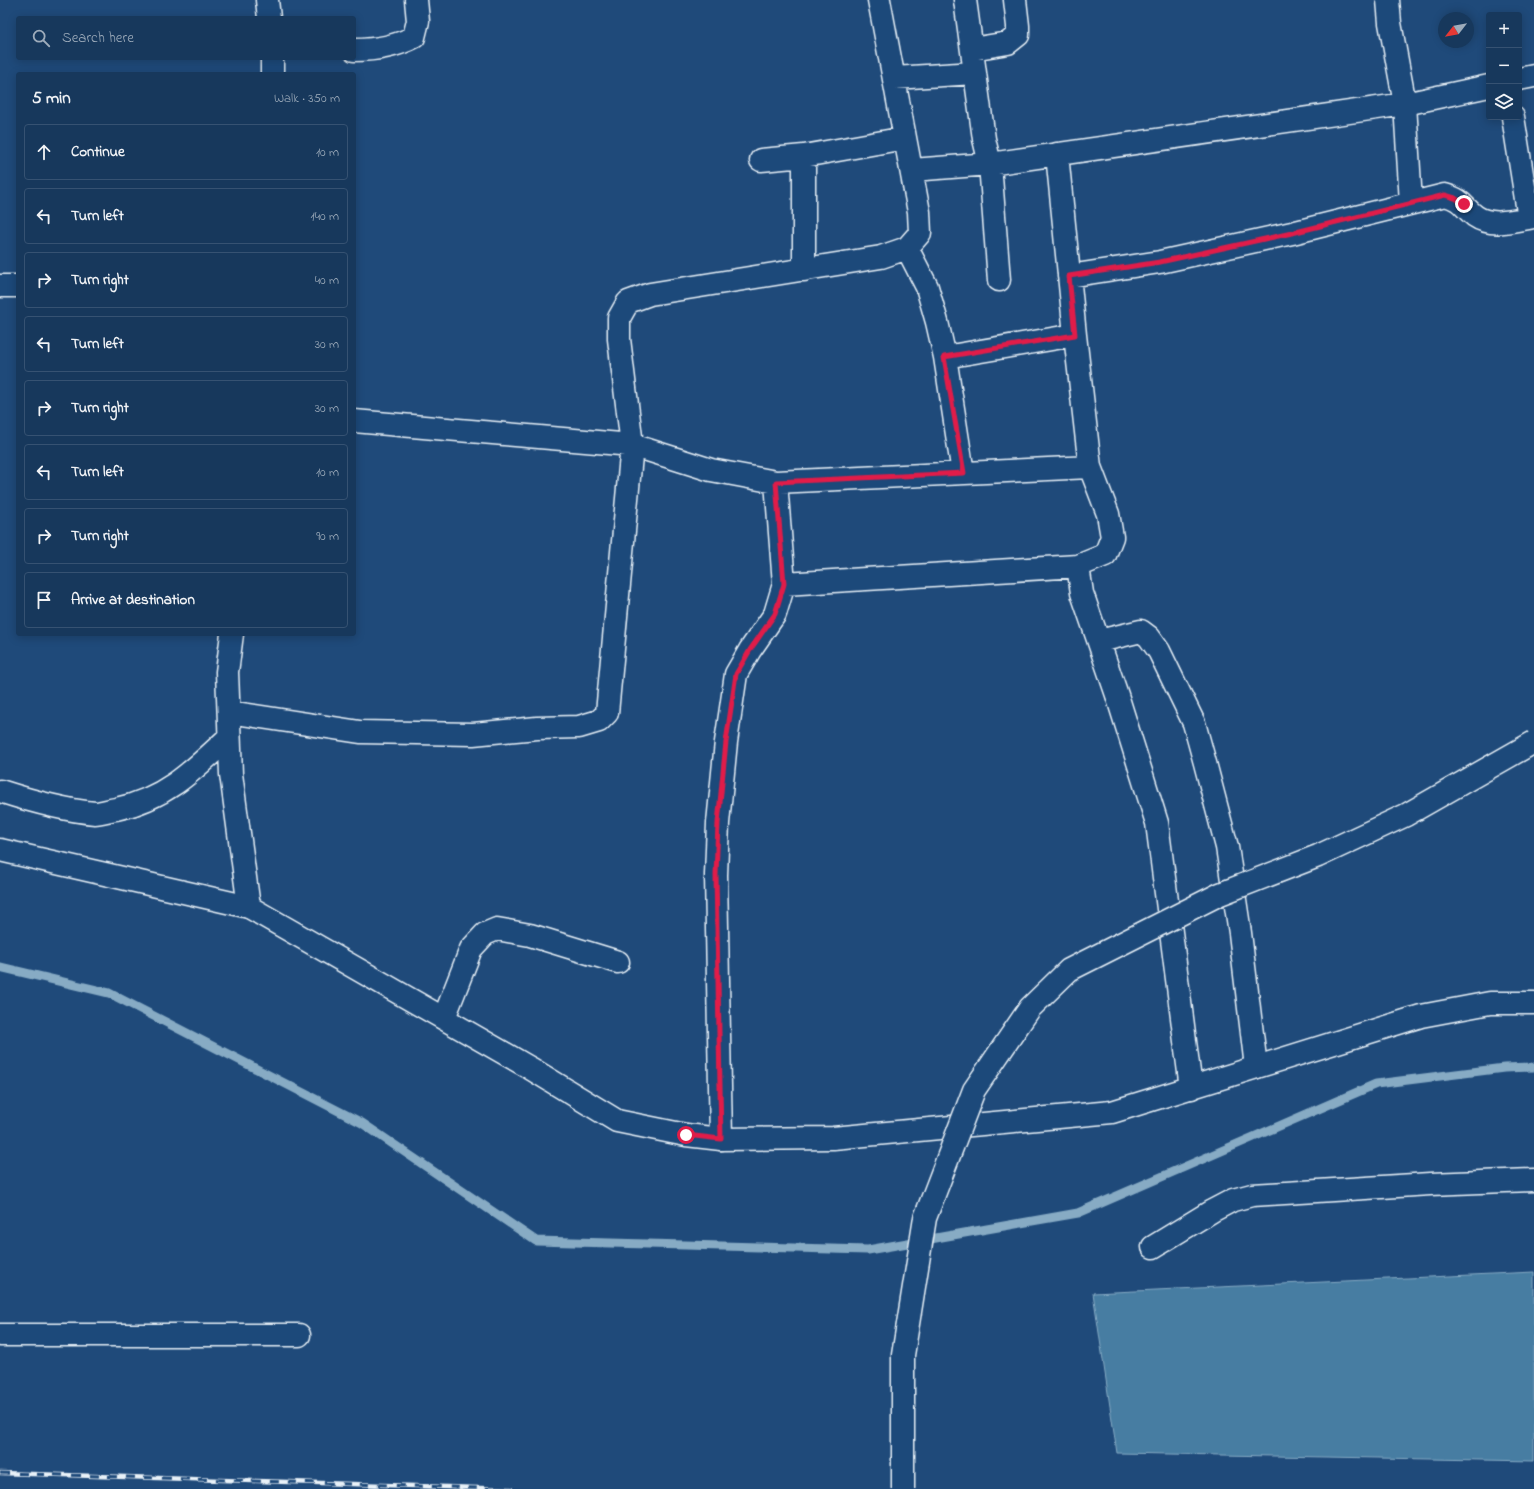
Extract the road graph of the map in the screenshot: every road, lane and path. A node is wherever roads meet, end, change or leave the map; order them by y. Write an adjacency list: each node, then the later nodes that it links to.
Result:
1 (267, 0): 7 (street)
2 (416, 0): 9 (street)
3 (879, 0): 14 (street)
4 (965, 0): 8 (street)
5 (1015, 0): 8 (street)
6 (1388, 0): 17 (street)
7 (269, 16)
8 (972, 49): 12 (street)
9 (356, 50)
10 (272, 60): 11 (street)
11 (272, 72)
12 (975, 73): 14 (street); 23 (street)
13 (1534, 76): 15 (street)
14 (894, 78): 19 (street)
15 (1522, 78)
16 (1486, 87): 17 (street)
17 (1405, 104): 20 (street); 25 (street)
18 (1514, 120): 26 (street)
19 (905, 138): 21 (street); 24 (street)
20 (1057, 154): 23 (street); 29 (street)
21 (804, 156): 22 (street); 28 (street)
22 (761, 160)
23 (990, 164): 24 (street); 30 (street)
24 (912, 170): 27 (street)
25 (1411, 203): 26 (street); 29 (street)
26 (1532, 218)
27 (907, 248): 28 (street); 34 (street)
28 (804, 270): 36 (street)
29 (1069, 276): 33 (street)
30 (999, 280)
31 (0, 286): 32 (street)
32 (16, 286)
33 (1075, 335): 34 (street); 37 (street)
34 (944, 357): 38 (street)
35 (356, 421): 36 (street)
36 (632, 444): 39 (street); 44 (street)
37 (1090, 467): 38 (street); 40 (street)
38 (964, 473): 39 (street)
39 (776, 482): 41 (street)
40 (1078, 566): 41 (street); 43 (street)
41 (784, 584): 55 (street)
42 (232, 636): 44 (street)
43 (1099, 641): 53 (street); 54 (street)
44 (229, 712): 45 (street)
45 (229, 737): 47 (street); 49 (street)
46 (1534, 742): 60 (street, bridge)
47 (0, 791)
48 (0, 850): 49 (street)
49 (249, 907): 52 (street)
50 (618, 962): 52 (street)
51 (1534, 1003): 53 (street)
52 (444, 1018): 55 (street)
53 (1256, 1067): 54 (street)
54 (1191, 1088): 55 (street)
55 (721, 1139)
56 (1534, 1180): 57 (street)
57 (1152, 1247)
58 (0, 1335): 59 (street)
59 (299, 1335)
60 (903, 1489)

